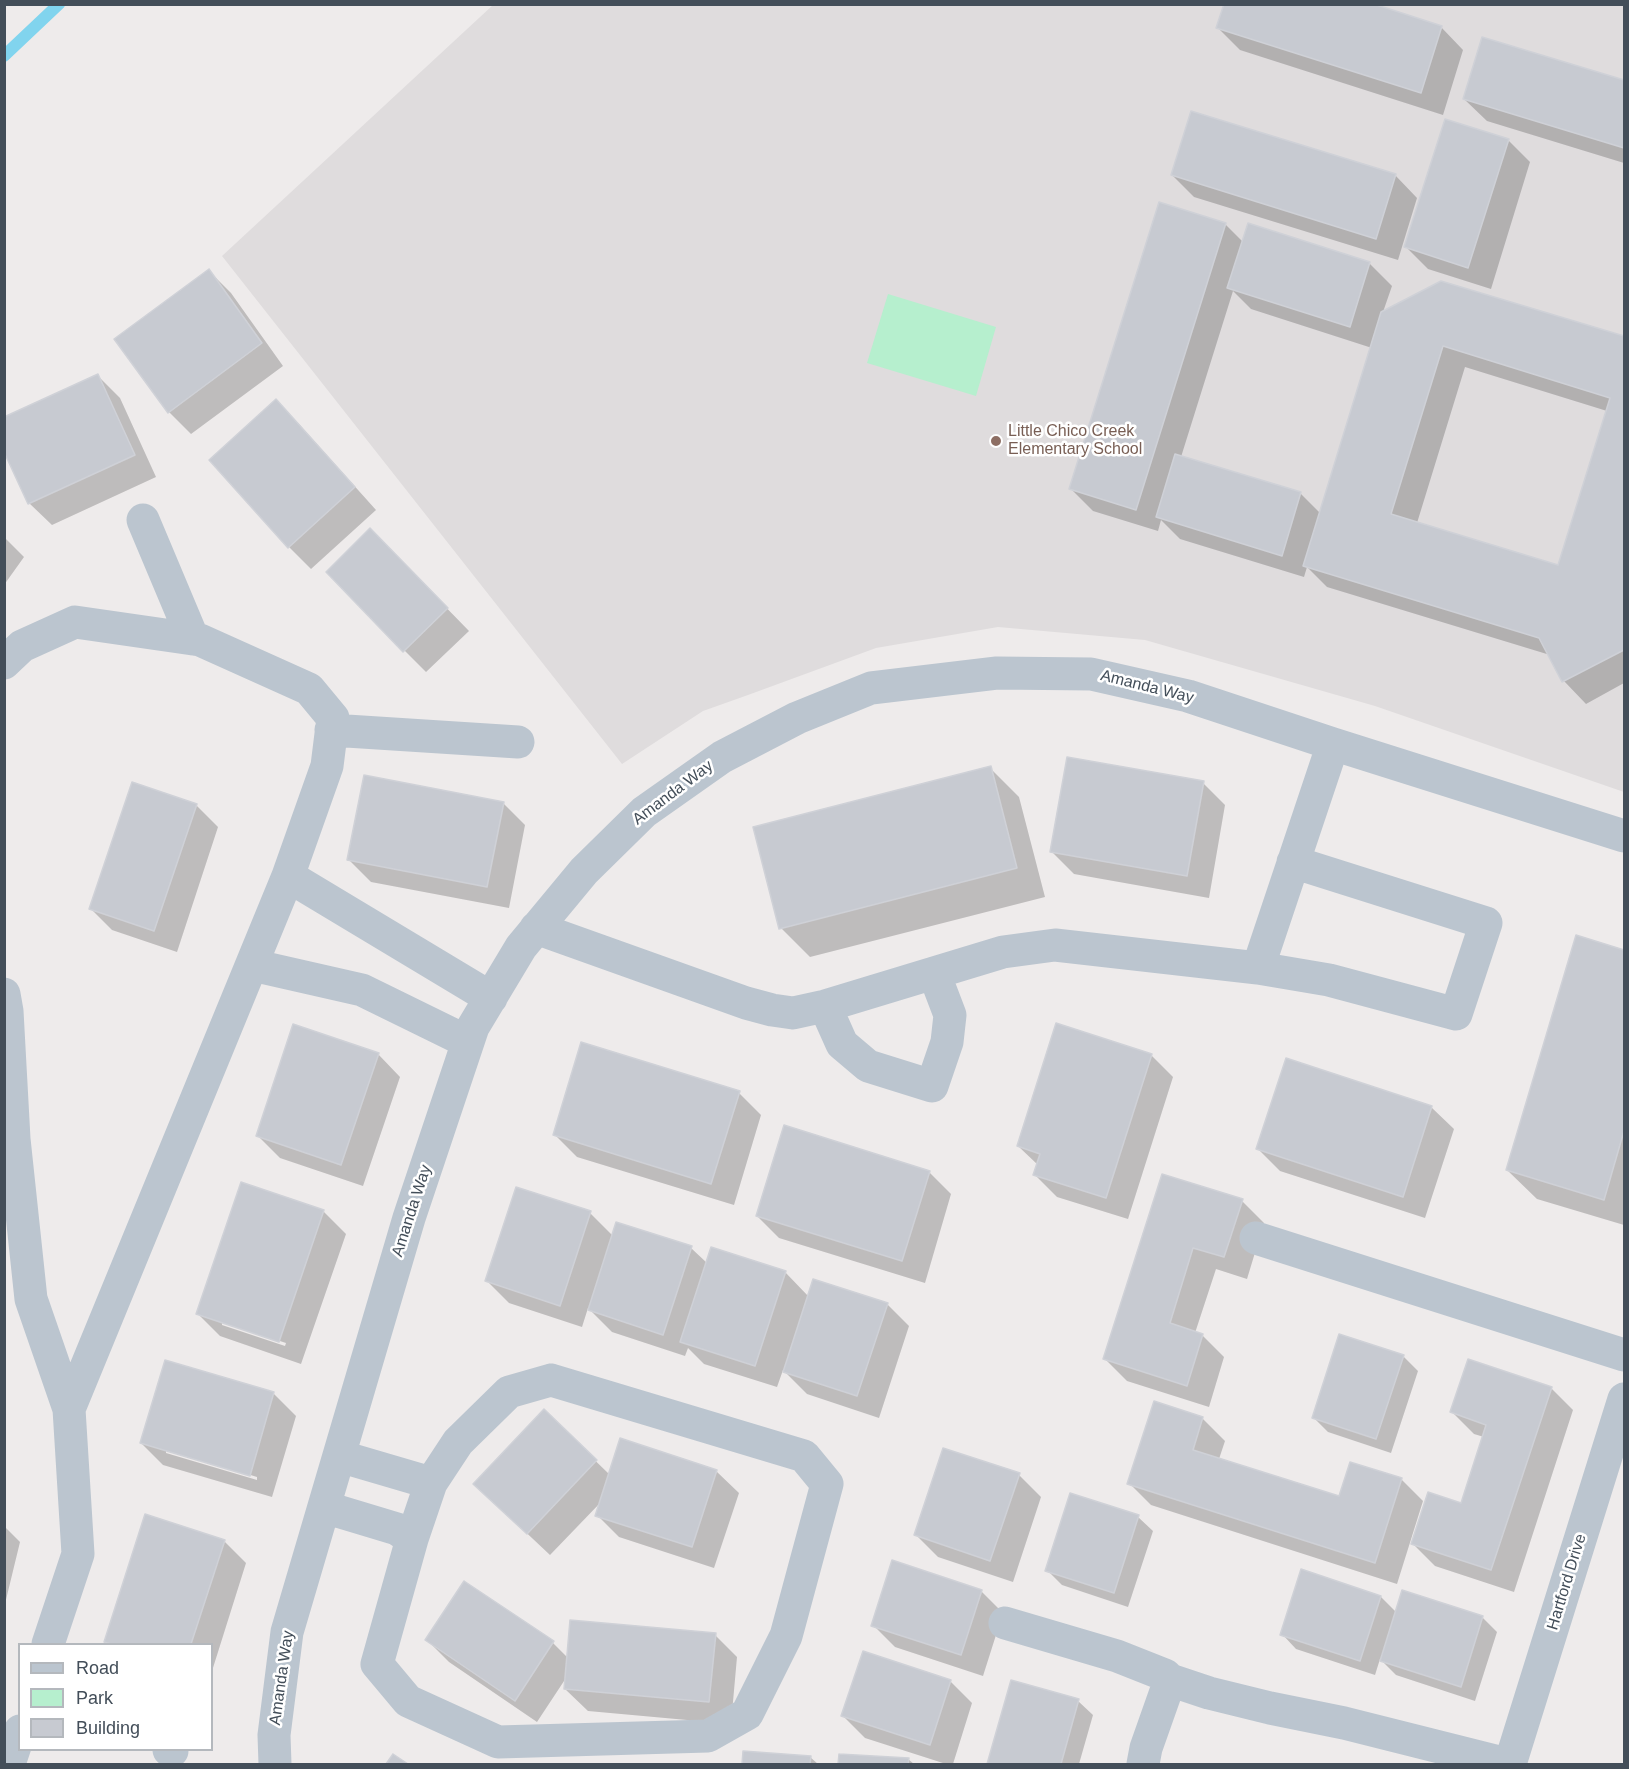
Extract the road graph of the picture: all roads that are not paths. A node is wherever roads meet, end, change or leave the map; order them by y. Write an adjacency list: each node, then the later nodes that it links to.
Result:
1 (143, 520): 2 (street)
2 (193, 639): 3 (street); 4 (street)
3 (4, 663)
4 (331, 730): 5 (street); 9 (street)
5 (518, 742)
6 (1333, 744): 7 (street, Amanda Way); 8 (street); 10 (street, Amanda Way)
7 (1624, 836)
8 (1293, 862): 12 (street); 12 (street)
9 (288, 876): 11 (street); 14 (street)
10 (536, 928): 14 (street, Amanda Way); 16 (street)
11 (252, 965): 17 (street); 21 (street)
12 (1258, 968): 13 (street)
13 (934, 973): 16 (street); 16 (street)
14 (491, 998): 17 (street, Amanda Way)
15 (5, 1005): 21 (street)
16 (825, 1006)
17 (468, 1041): 22 (street, Amanda Way)
18 (1256, 1238): 19 (street)
19 (1624, 1354)
20 (1624, 1399): 33 (street, Hartford Drive)
21 (69, 1409): 27 (street)
22 (339, 1456): 23 (street); 24 (street, Amanda Way)
23 (431, 1483): 25 (street); 25 (street)
24 (324, 1507): 25 (street); 31 (street, Amanda Way)
25 (412, 1539)
26 (1005, 1623): 28 (street)
27 (48, 1643)
28 (1170, 1680): 32 (street); 33 (street)
29 (18, 1737): 30 (street)
30 (9, 1764)
31 (275, 1764)
32 (1143, 1764)
33 (1509, 1764)

